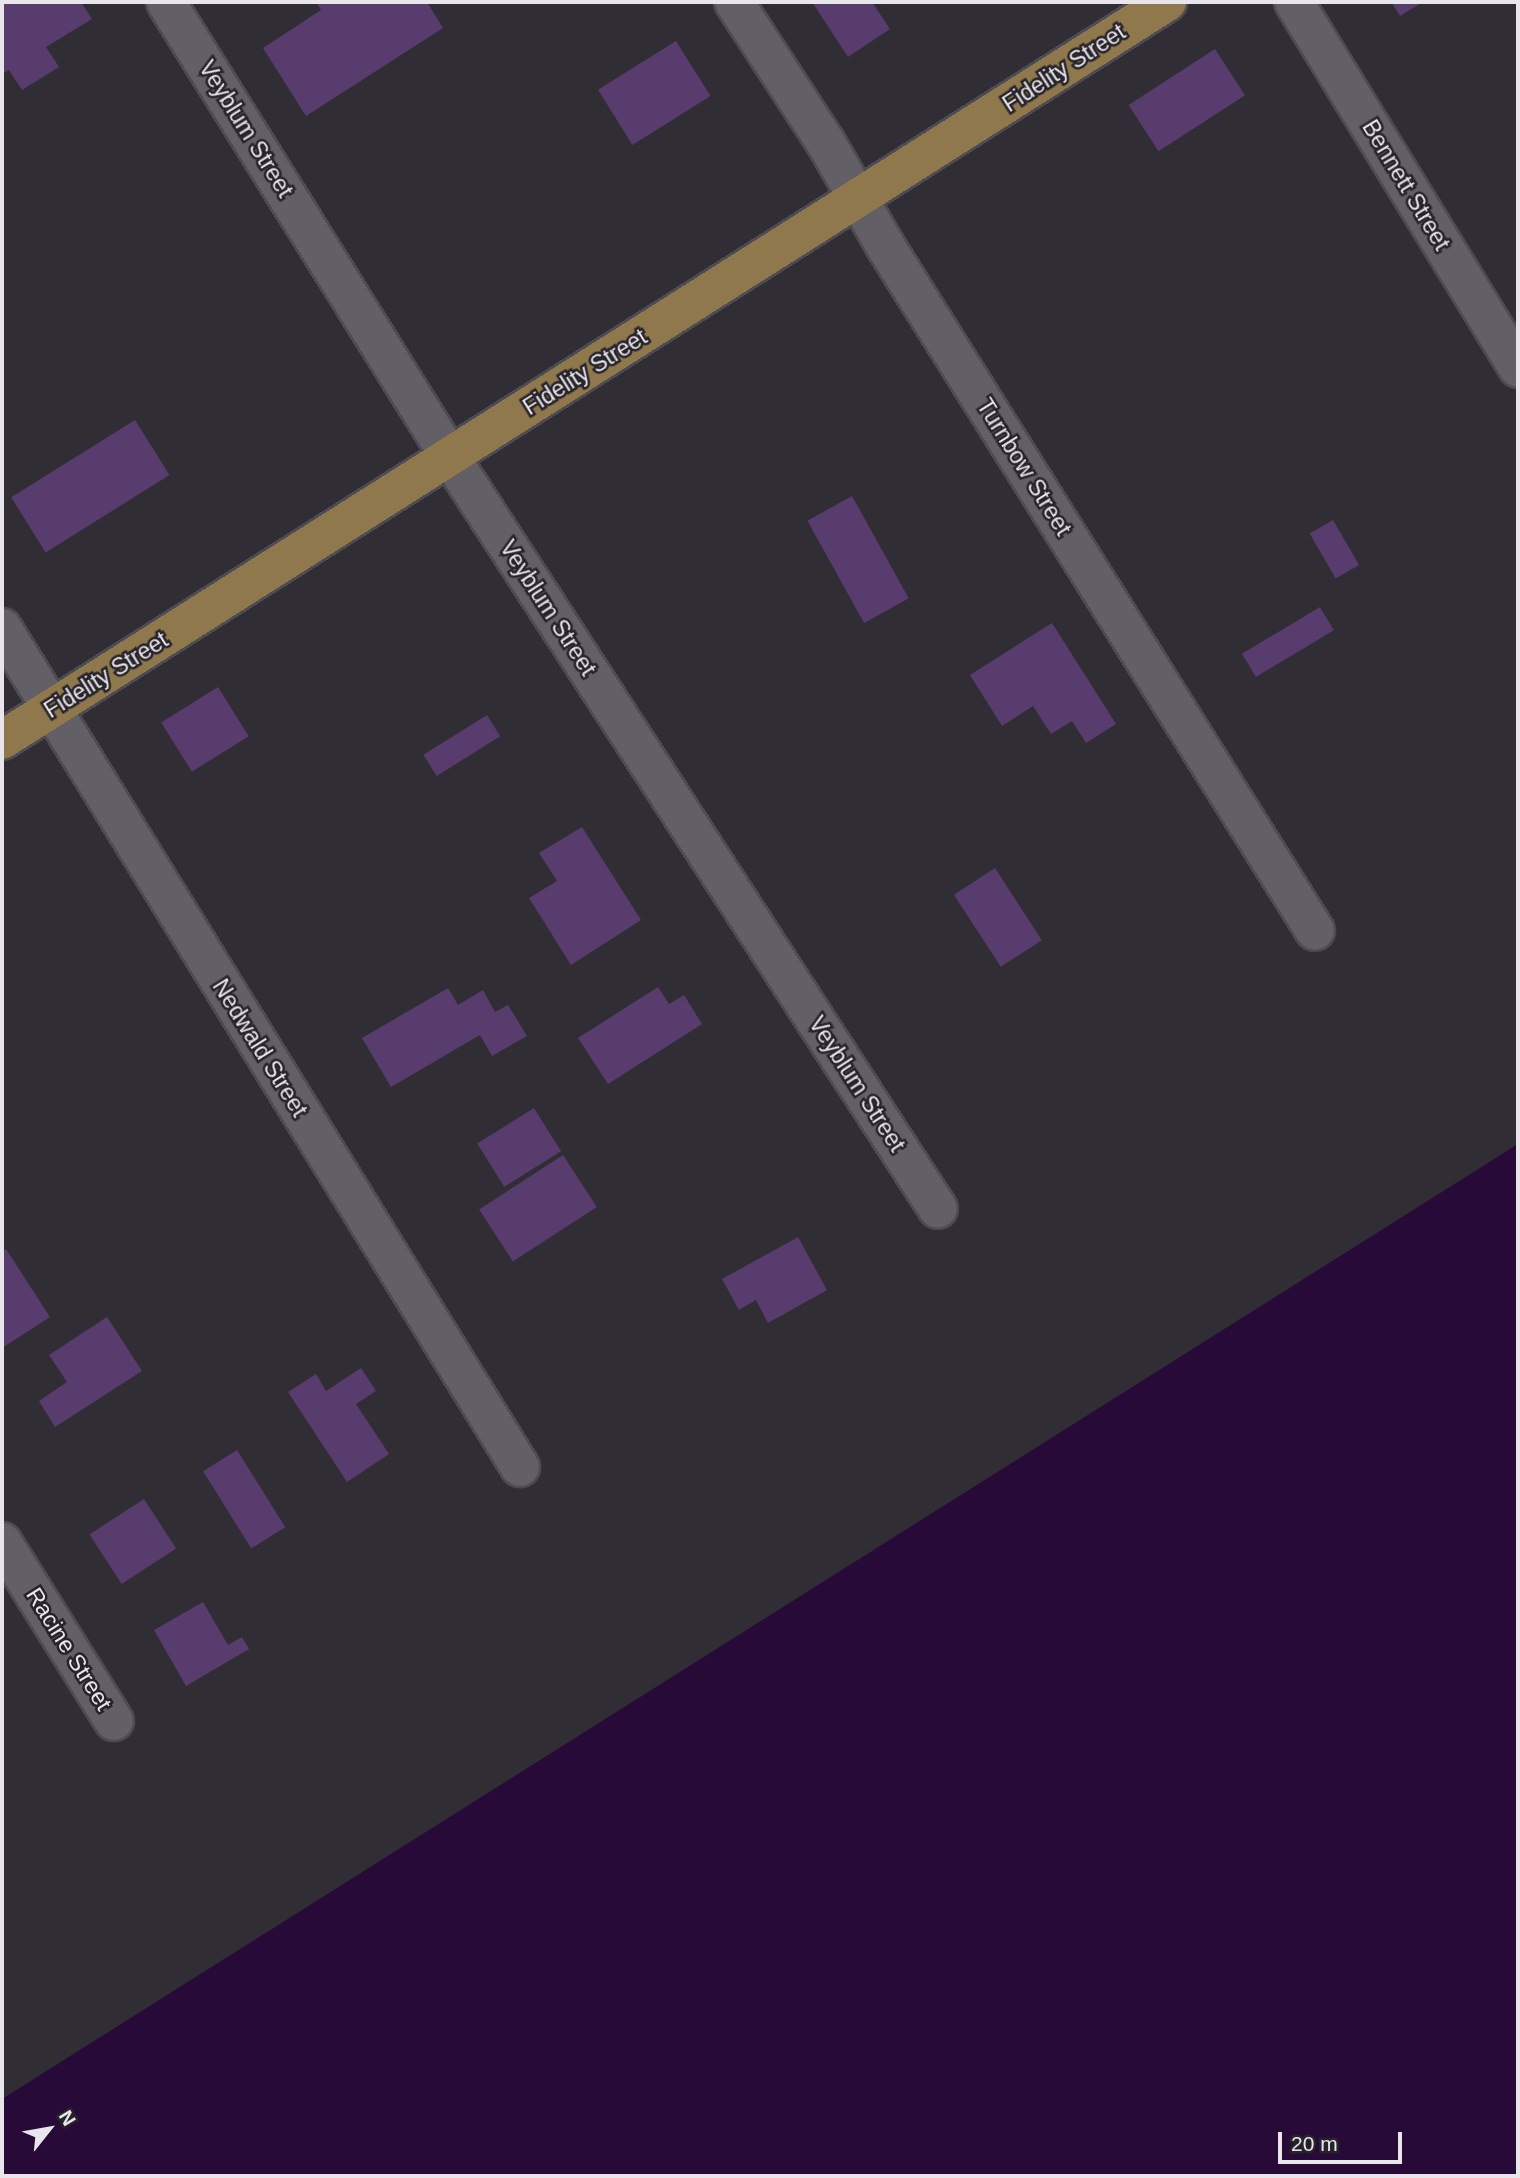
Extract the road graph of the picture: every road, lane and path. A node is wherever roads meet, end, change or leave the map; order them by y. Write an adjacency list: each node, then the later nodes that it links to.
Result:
1 (166, 2): 7 (street, Veyblum Street)
2 (734, 2): 5 (street, Turnbow Street)
3 (1167, 2): 5 (main road, Fidelity Street)
4 (1294, 2): 6 (street, Bennett Street)
5 (859, 199): 7 (main road, Fidelity Street); 11 (street, Turnbow Street)
6 (1518, 368)
7 (450, 457): 9 (main road, Fidelity Street); 12 (street, Veyblum Street)
8 (2, 628): 9 (street, Nedwald Street)
9 (52, 709): 10 (main road, Fidelity Street); 13 (street, Nedwald Street)
10 (2, 740)
11 (1315, 931)
12 (938, 1209)
13 (520, 1467)
14 (2, 1542): 15 (street, Racine Street)
15 (114, 1721)

